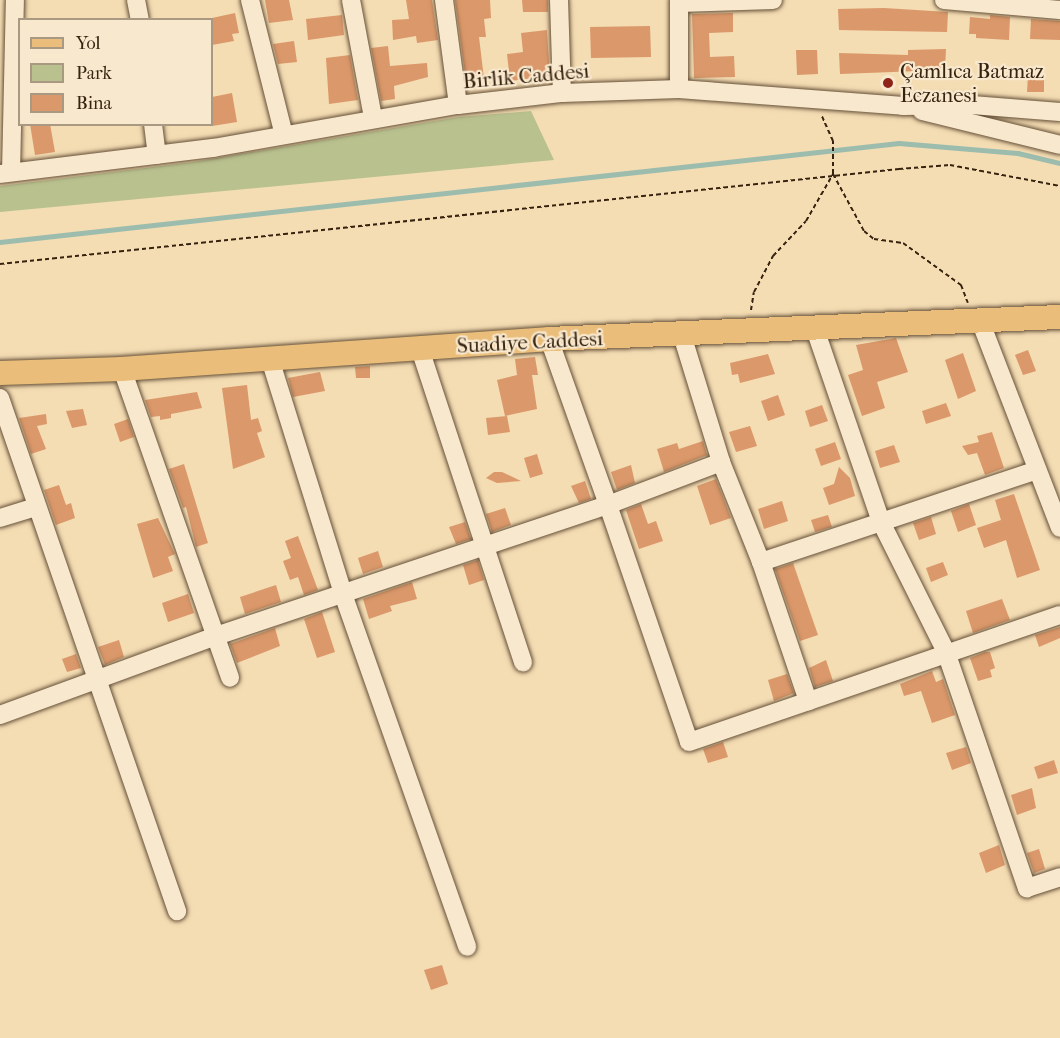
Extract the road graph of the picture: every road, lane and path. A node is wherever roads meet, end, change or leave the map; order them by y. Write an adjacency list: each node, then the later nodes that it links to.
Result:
1 (15, 0): 12 (street)
2 (136, 0): 11 (street)
3 (250, 0): 22 (street)
4 (351, 0): 20 (street)
5 (444, 0): 17 (street)
6 (559, 0): 14 (street)
7 (773, 0): 9 (street)
8 (944, 0): 10 (street)
9 (679, 2): 13 (street)
10 (1060, 10)
11 (140, 18)
12 (7, 26): 16 (street)
13 (679, 89): 14 (street, Birlik Caddesi); 15 (street, Birlik Caddesi)
14 (562, 93): 17 (street, Birlik Caddesi)
15 (813, 97): 18 (street, Birlik Caddesi); 26 (path)
16 (6, 102): 25 (street)
17 (458, 105): 20 (street, Birlik Caddesi)
18 (903, 106): 19 (street, Birlik Caddesi); 23 (street)
19 (1060, 112)
20 (373, 118): 22 (street, Birlik Caddesi)
21 (153, 126): 24 (street)
22 (284, 135): 24 (street, Birlik Caddesi)
23 (1060, 145)
24 (157, 155): 25 (street, Birlik Caddesi)
25 (6, 173)
26 (833, 174): 27 (path); 28 (path); 30 (path); 32 (path)
27 (1060, 186)
28 (0, 264)
29 (1060, 317): 30 (main road, Suadiye Caddesi)
30 (979, 318): 31 (main road, Suadiye Caddesi); 41 (street)
31 (815, 329): 32 (main road, Suadiye Caddesi); 45 (street)
32 (747, 331): 33 (main road, Suadiye Caddesi)
33 (682, 334): 34 (main road, Suadiye Caddesi); 40 (street)
34 (549, 339): 35 (main road, Suadiye Caddesi); 42 (street)
35 (420, 349): 36 (main road, Suadiye Caddesi); 47 (street)
36 (270, 359): 37 (main road, Suadiye Caddesi); 49 (street)
37 (122, 369): 38 (main road, Suadiye Caddesi); 51 (street)
38 (0, 373)
39 (0, 398): 43 (street)
40 (721, 462): 42 (street); 48 (street)
41 (1037, 470): 45 (street); 46 (street)
42 (608, 505): 47 (street); 56 (street)
43 (35, 507): 44 (street); 55 (street)
44 (0, 519)
45 (880, 522): 48 (street); 52 (street)
46 (1060, 528)
47 (487, 546): 49 (street); 53 (street)
48 (761, 562): 56 (street)
49 (343, 594): 51 (street); 60 (street)
50 (1060, 615): 52 (street)
51 (213, 637): 54 (street); 55 (street)
52 (946, 652): 56 (street); 58 (street)
53 (523, 662)
54 (230, 678)
55 (98, 682): 57 (street); 59 (street)
56 (808, 701)
57 (0, 715)
58 (1060, 877)
59 (177, 911)
60 (467, 947)

